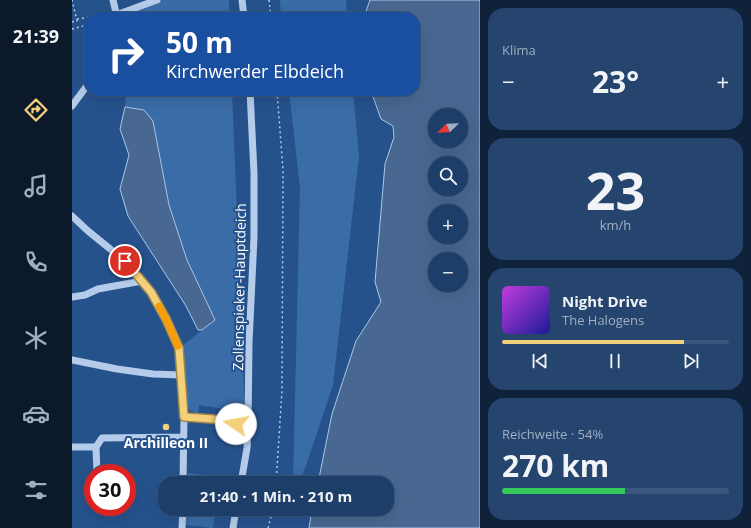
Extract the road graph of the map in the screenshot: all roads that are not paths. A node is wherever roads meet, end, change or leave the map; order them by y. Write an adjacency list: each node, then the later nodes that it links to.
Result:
1 (114, 0): 4 (street)
2 (157, 0): 5 (street)
3 (242, 0): 6 (street)
4 (116, 12)
5 (126, 12)
6 (243, 12)
7 (84, 90): 9 (street)
8 (250, 96): 16 (street, Zollenspieker-Hauptdeich)
9 (72, 106)
10 (72, 216): 11 (street)
11 (142, 281): 12 (street); 14 (street)
12 (72, 297)
13 (72, 360): 14 (street)
14 (181, 375): 15 (street)
15 (184, 417): 16 (street); 17 (street)
16 (248, 426): 22 (street, Zollenspieker-Hauptdeich)
17 (183, 437): 19 (street); 21 (street)
18 (72, 447): 19 (street)
19 (96, 447): 20 (street)
20 (97, 464)
21 (183, 476)
22 (242, 476)
23 (183, 516): 25 (street)
24 (235, 516): 26 (street)
25 (182, 528)
26 (232, 528)

